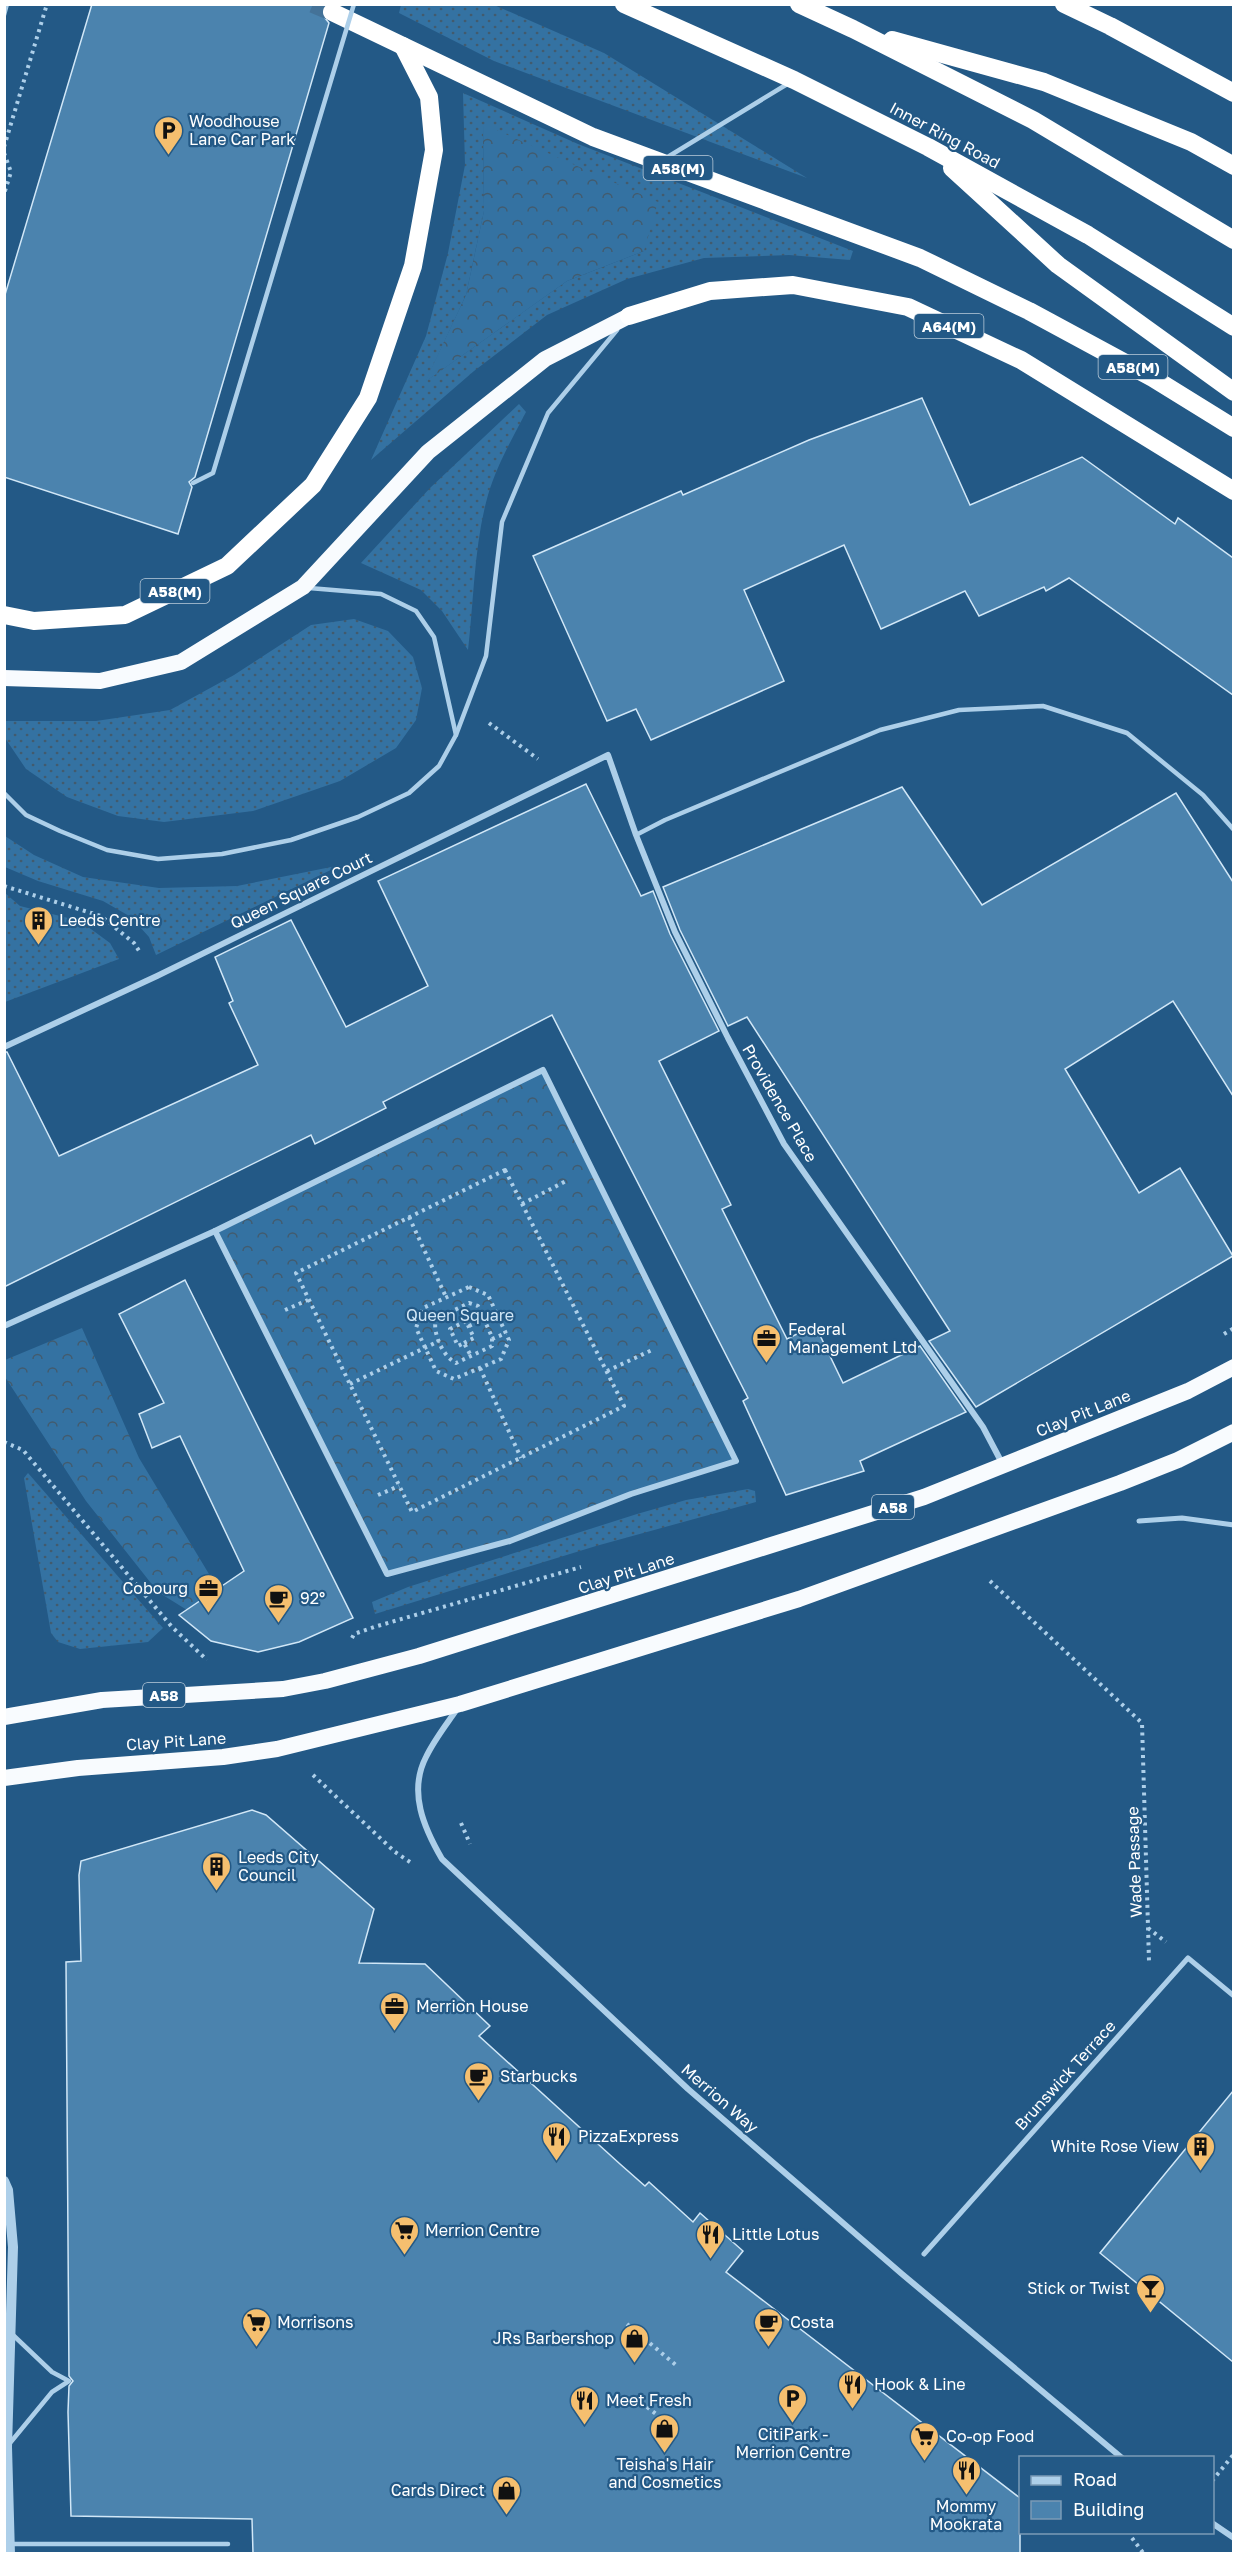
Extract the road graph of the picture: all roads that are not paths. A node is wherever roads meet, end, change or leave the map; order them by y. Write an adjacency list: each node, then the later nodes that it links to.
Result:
1 (7, 4): 7 (lane)
2 (354, 4): 20 (lane, bridge)
3 (624, 4): 10 (highway, Inner Ring Road / A58(M))
4 (799, 4): 8 (highway)
5 (1064, 4): 11 (highway)
6 (332, 12): 9 (highway, A58(M))
7 (4, 15)
8 (853, 29): 14 (highway); 15 (highway)
9 (403, 46): 13 (highway, A58(M)); 23 (highway, A58(M))
10 (794, 80): 12 (highway, Inner Ring Road / A58(M)); 13 (lane)
11 (1233, 93)
12 (928, 147): 17 (highway, Inner Ring Road); 18 (highway, A58(M))
13 (660, 161): 19 (highway, A58(M))
14 (1233, 166)
15 (1233, 240)
16 (629, 316): 21 (highway, A64(M)); 22 (highway); 25 (lane)
17 (1233, 327)
18 (1233, 392)
19 (1233, 428)
20 (193, 483)
21 (1233, 491)
22 (303, 587): 24 (highway); 25 (lane)
23 (4, 615)
24 (8, 677)
25 (456, 735): 27 (lane)
26 (608, 755): 29 (street, Providence Place); 30 (street, Queen Square Court)
27 (4, 794)
28 (1233, 830): 29 (lane)
29 (636, 835): 35 (street, Providence Place)
30 (4, 1047)
31 (214, 1231): 31 (street); 32 (street)
32 (4, 1326)
33 (1233, 1367): 35 (highway, Clay Pit Lane / A58)
34 (1233, 1432): 38 (highway, Clay Pit Lane)
35 (1003, 1465): 39 (highway, Clay Pit Lane / A58)
36 (1139, 1521): 37 (street)
37 (1233, 1525)
38 (460, 1704): 40 (highway, Clay Pit Lane); 47 (street, Merrion Way)
39 (4, 1717)
40 (4, 1778)
41 (1233, 1995): 43 (street, Brunswick Terrace)
42 (4, 2181): 44 (street)
43 (924, 2254)
44 (11, 2333): 45 (street); 46 (lane)
45 (6, 2390): 46 (street)
46 (7, 2447): 51 (street)
47 (1121, 2456)
48 (1214, 2524): 49 (street)
49 (1233, 2538)
50 (228, 2544): 51 (lane)
51 (9, 2548)

